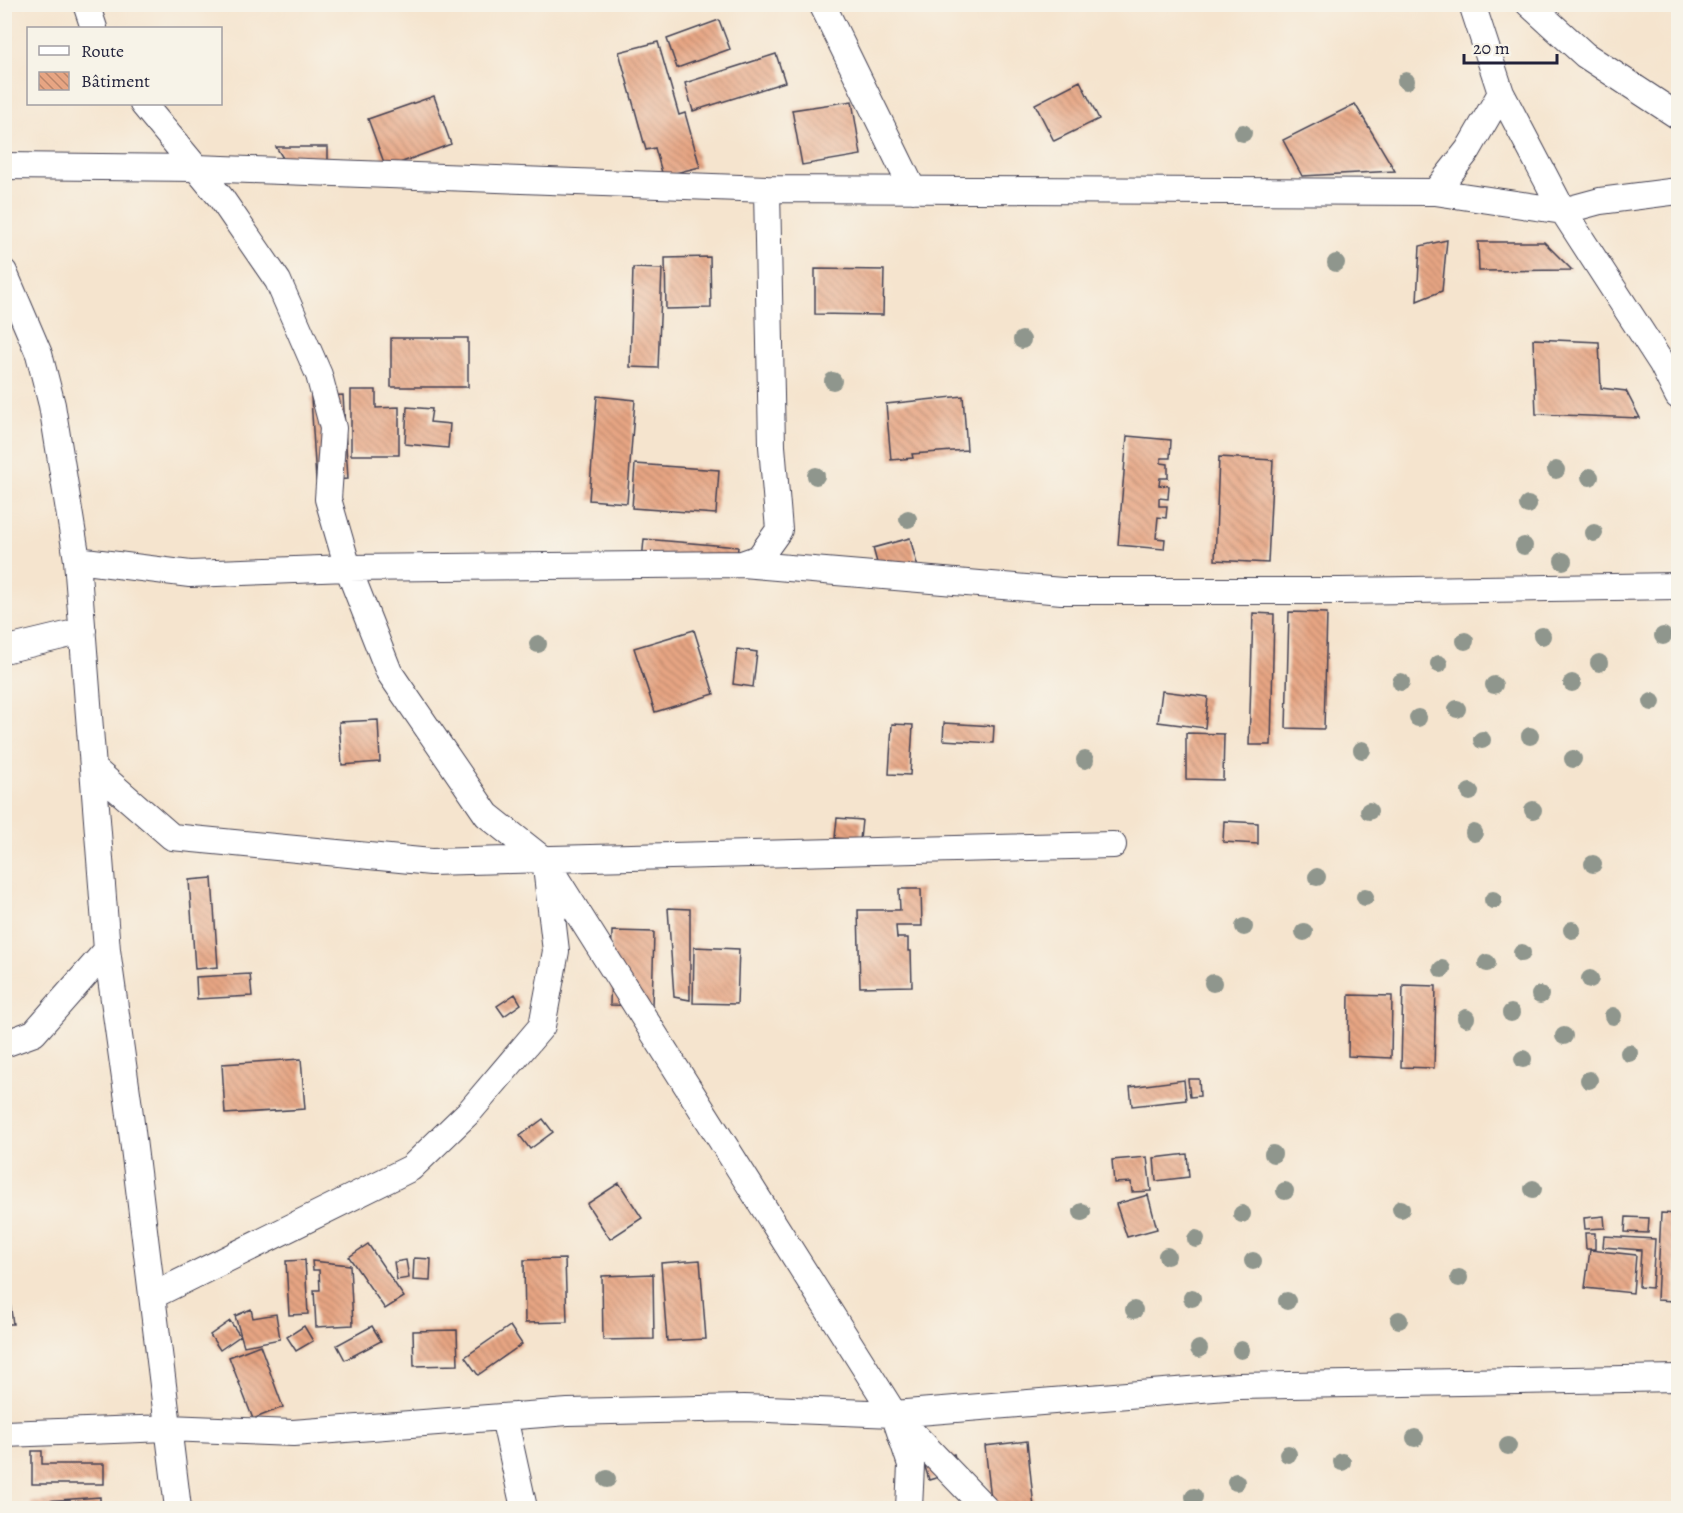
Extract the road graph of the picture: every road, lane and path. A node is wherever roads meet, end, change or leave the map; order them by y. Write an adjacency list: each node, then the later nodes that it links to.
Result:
1 (86, 4): 5 (street)
2 (822, 4): 12 (street)
3 (1472, 4): 6 (street)
4 (1528, 4): 8 (street)
5 (94, 27)
6 (1501, 93): 14 (street); 15 (street)
7 (144, 105): 10 (street)
8 (1678, 116)
9 (4, 166): 10 (street)
10 (197, 168): 11 (street); 20 (street)
11 (767, 189): 12 (street); 19 (street)
12 (913, 190): 14 (street)
13 (1678, 191): 15 (street)
14 (1435, 192): 15 (street)
15 (1563, 211): 17 (street)
16 (4, 272): 18 (street)
17 (1678, 396)
18 (77, 560): 20 (street); 22 (street)
19 (742, 564): 20 (street); 21 (street)
20 (348, 568): 26 (street)
21 (1678, 586)
22 (83, 631): 23 (street); 24 (street)
23 (4, 650)
24 (94, 769): 26 (street); 27 (street)
25 (1113, 845): 26 (street)
26 (545, 861): 29 (street); 31 (street)
27 (107, 950): 28 (street); 29 (street)
28 (4, 1044)
29 (152, 1296): 33 (street)
30 (1678, 1378): 31 (street)
31 (894, 1414): 32 (street); 37 (street); 38 (street)
32 (504, 1418): 33 (street); 36 (street)
33 (168, 1428): 34 (street); 35 (street)
34 (4, 1434)
35 (178, 1509)
36 (524, 1509)
37 (909, 1509)
38 (985, 1509)

